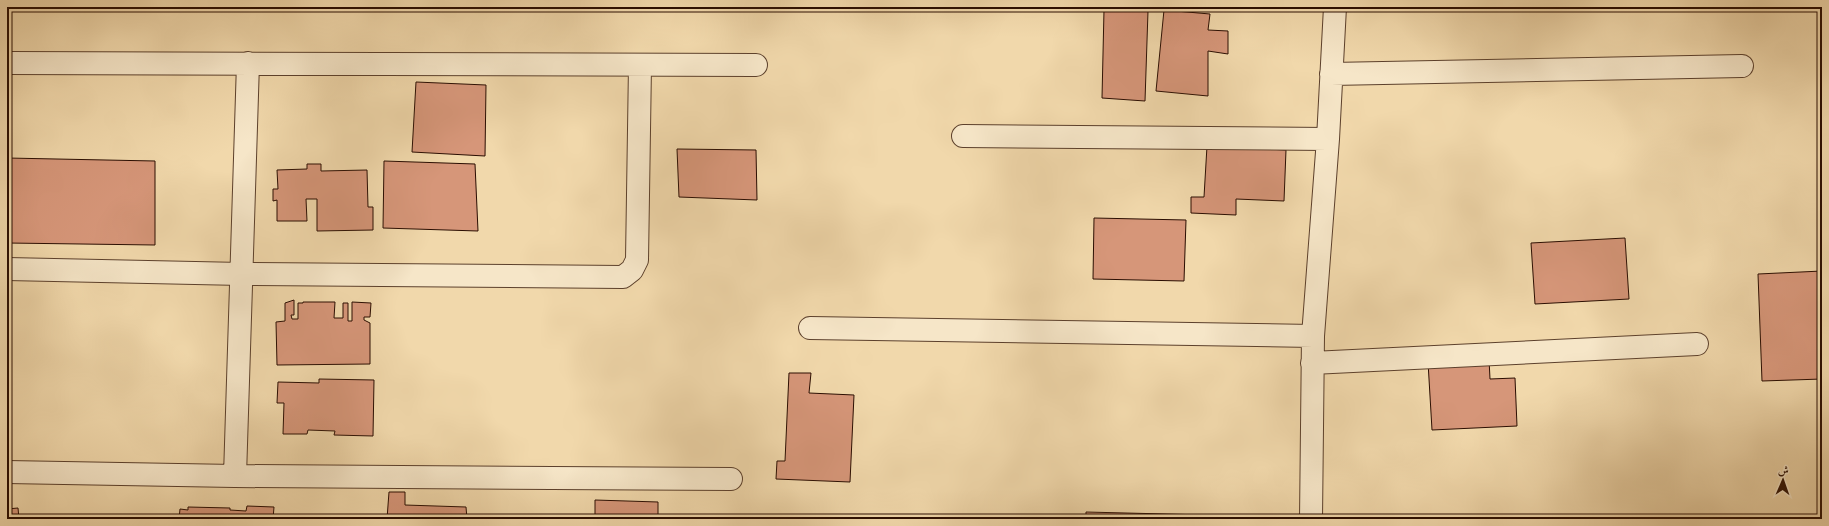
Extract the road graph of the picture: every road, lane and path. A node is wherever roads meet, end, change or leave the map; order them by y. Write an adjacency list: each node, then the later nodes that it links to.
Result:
1 (1335, 7): 7 (street)
2 (7, 63): 3 (street)
3 (248, 63): 4 (street); 11 (street)
4 (640, 65): 5 (street); 11 (street)
5 (756, 65)
6 (1742, 66): 7 (street)
7 (1331, 74): 9 (street)
8 (964, 136): 9 (street)
9 (1328, 139): 13 (street)
10 (7, 269): 11 (street)
11 (242, 274): 17 (street)
12 (810, 328): 13 (street)
13 (1312, 336): 15 (street)
14 (1697, 344): 15 (street)
15 (1312, 363): 19 (street)
16 (7, 472): 17 (street)
17 (235, 476): 18 (street)
18 (732, 479)
19 (1311, 519)

